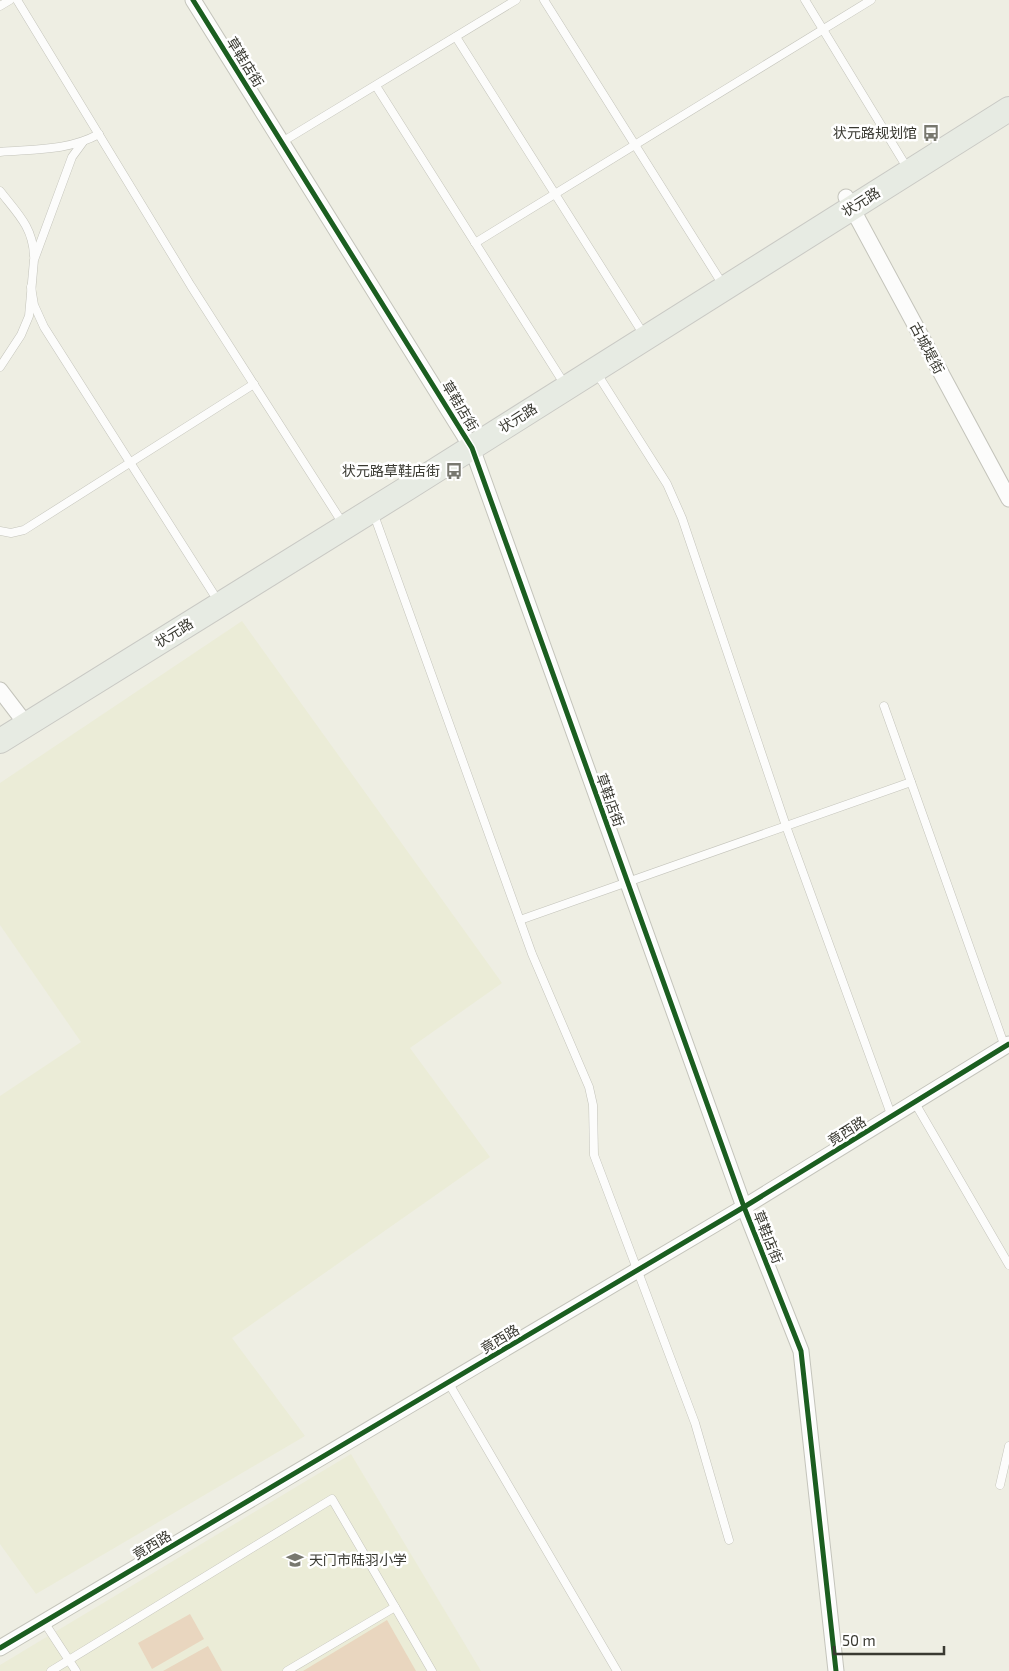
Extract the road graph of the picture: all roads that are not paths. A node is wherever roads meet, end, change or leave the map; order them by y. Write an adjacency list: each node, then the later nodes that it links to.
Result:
1 (10, 0): 8 (lane)
2 (17, 0): 14 (lane)
3 (193, 0): 16 (street, 草鞋店街)
4 (516, 0): 10 (lane)
5 (544, 0): 17 (lane)
6 (805, 0): 9 (lane)
7 (871, 0): 9 (lane)
8 (0, 6)
9 (823, 30): 17 (lane); 19 (lane)
10 (456, 37): 11 (lane); 21 (lane)
11 (376, 86): 16 (lane); 23 (lane)
12 (1009, 94): 19 (main road, 状元路)
13 (1009, 109): 22 (main road, 状元路)
14 (98, 134): 15 (lane); 31 (lane)
15 (83, 142): 18 (lane); 24 (lane)
16 (282, 142): 32 (street, 草鞋店街)
17 (634, 144): 21 (lane); 25 (lane)
18 (0, 152)
19 (902, 161): 22 (main road, 状元路)
20 (0, 191): 24 (lane)
21 (555, 193): 23 (lane); 27 (lane)
22 (849, 202): 25 (main road, 状元路); 29 (main road, 状元路); 34 (street, 古城堤街)
23 (475, 243): 30 (lane)
24 (34, 260): 26 (lane)
25 (718, 277): 27 (main road, 状元路)
26 (31, 287): 28 (lane); 33 (lane)
27 (639, 327): 30 (main road, 状元路)
28 (0, 367)
29 (595, 370): 32 (main road, 状元路); 44 (lane)
30 (560, 377): 32 (main road, 状元路)
31 (254, 384): 33 (lane); 36 (lane)
32 (469, 442): 35 (main road, 状元路); 36 (main road, 状元路); 45 (street, 草鞋店街)
33 (130, 462): 37 (lane); 38 (lane)
34 (1009, 498)
35 (372, 510): 41 (main road, 状元路); 46 (lane)
36 (338, 516): 38 (main road, 状元路)
37 (0, 531)
38 (213, 593): 41 (main road, 状元路)
39 (0, 690): 41 (street)
40 (884, 706): 43 (lane)
41 (15, 721): 42 (main road, 状元路)
42 (0, 741)
43 (911, 782): 44 (lane); 47 (lane)
44 (786, 826): 45 (lane); 49 (lane)
45 (628, 882): 46 (lane); 50 (street, 草鞋店街)
46 (520, 920): 52 (lane)
47 (1007, 1046): 48 (street, 竟西路)
48 (915, 1102): 49 (street, 竟西路); 51 (lane)
49 (892, 1117): 50 (street, 竟西路)
50 (744, 1207): 52 (street, 竟西路); 66 (street, 草鞋店街)
51 (1009, 1265)
52 (636, 1271): 53 (street, 竟西路); 56 (lane)
53 (448, 1382): 58 (street, 竟西路); 65 (lane)
54 (1009, 1446): 55 (lane)
55 (1000, 1485)
56 (729, 1540)
57 (395, 1607): 60 (lane); 63 (lane); 64 (lane)
58 (44, 1622): 59 (street, 竟西路); 60 (lane)
59 (0, 1648)
60 (69, 1660): 61 (lane); 62 (lane)
61 (51, 1671)
62 (76, 1671)
63 (287, 1671)
64 (432, 1671)
65 (617, 1671)
66 (836, 1671)

